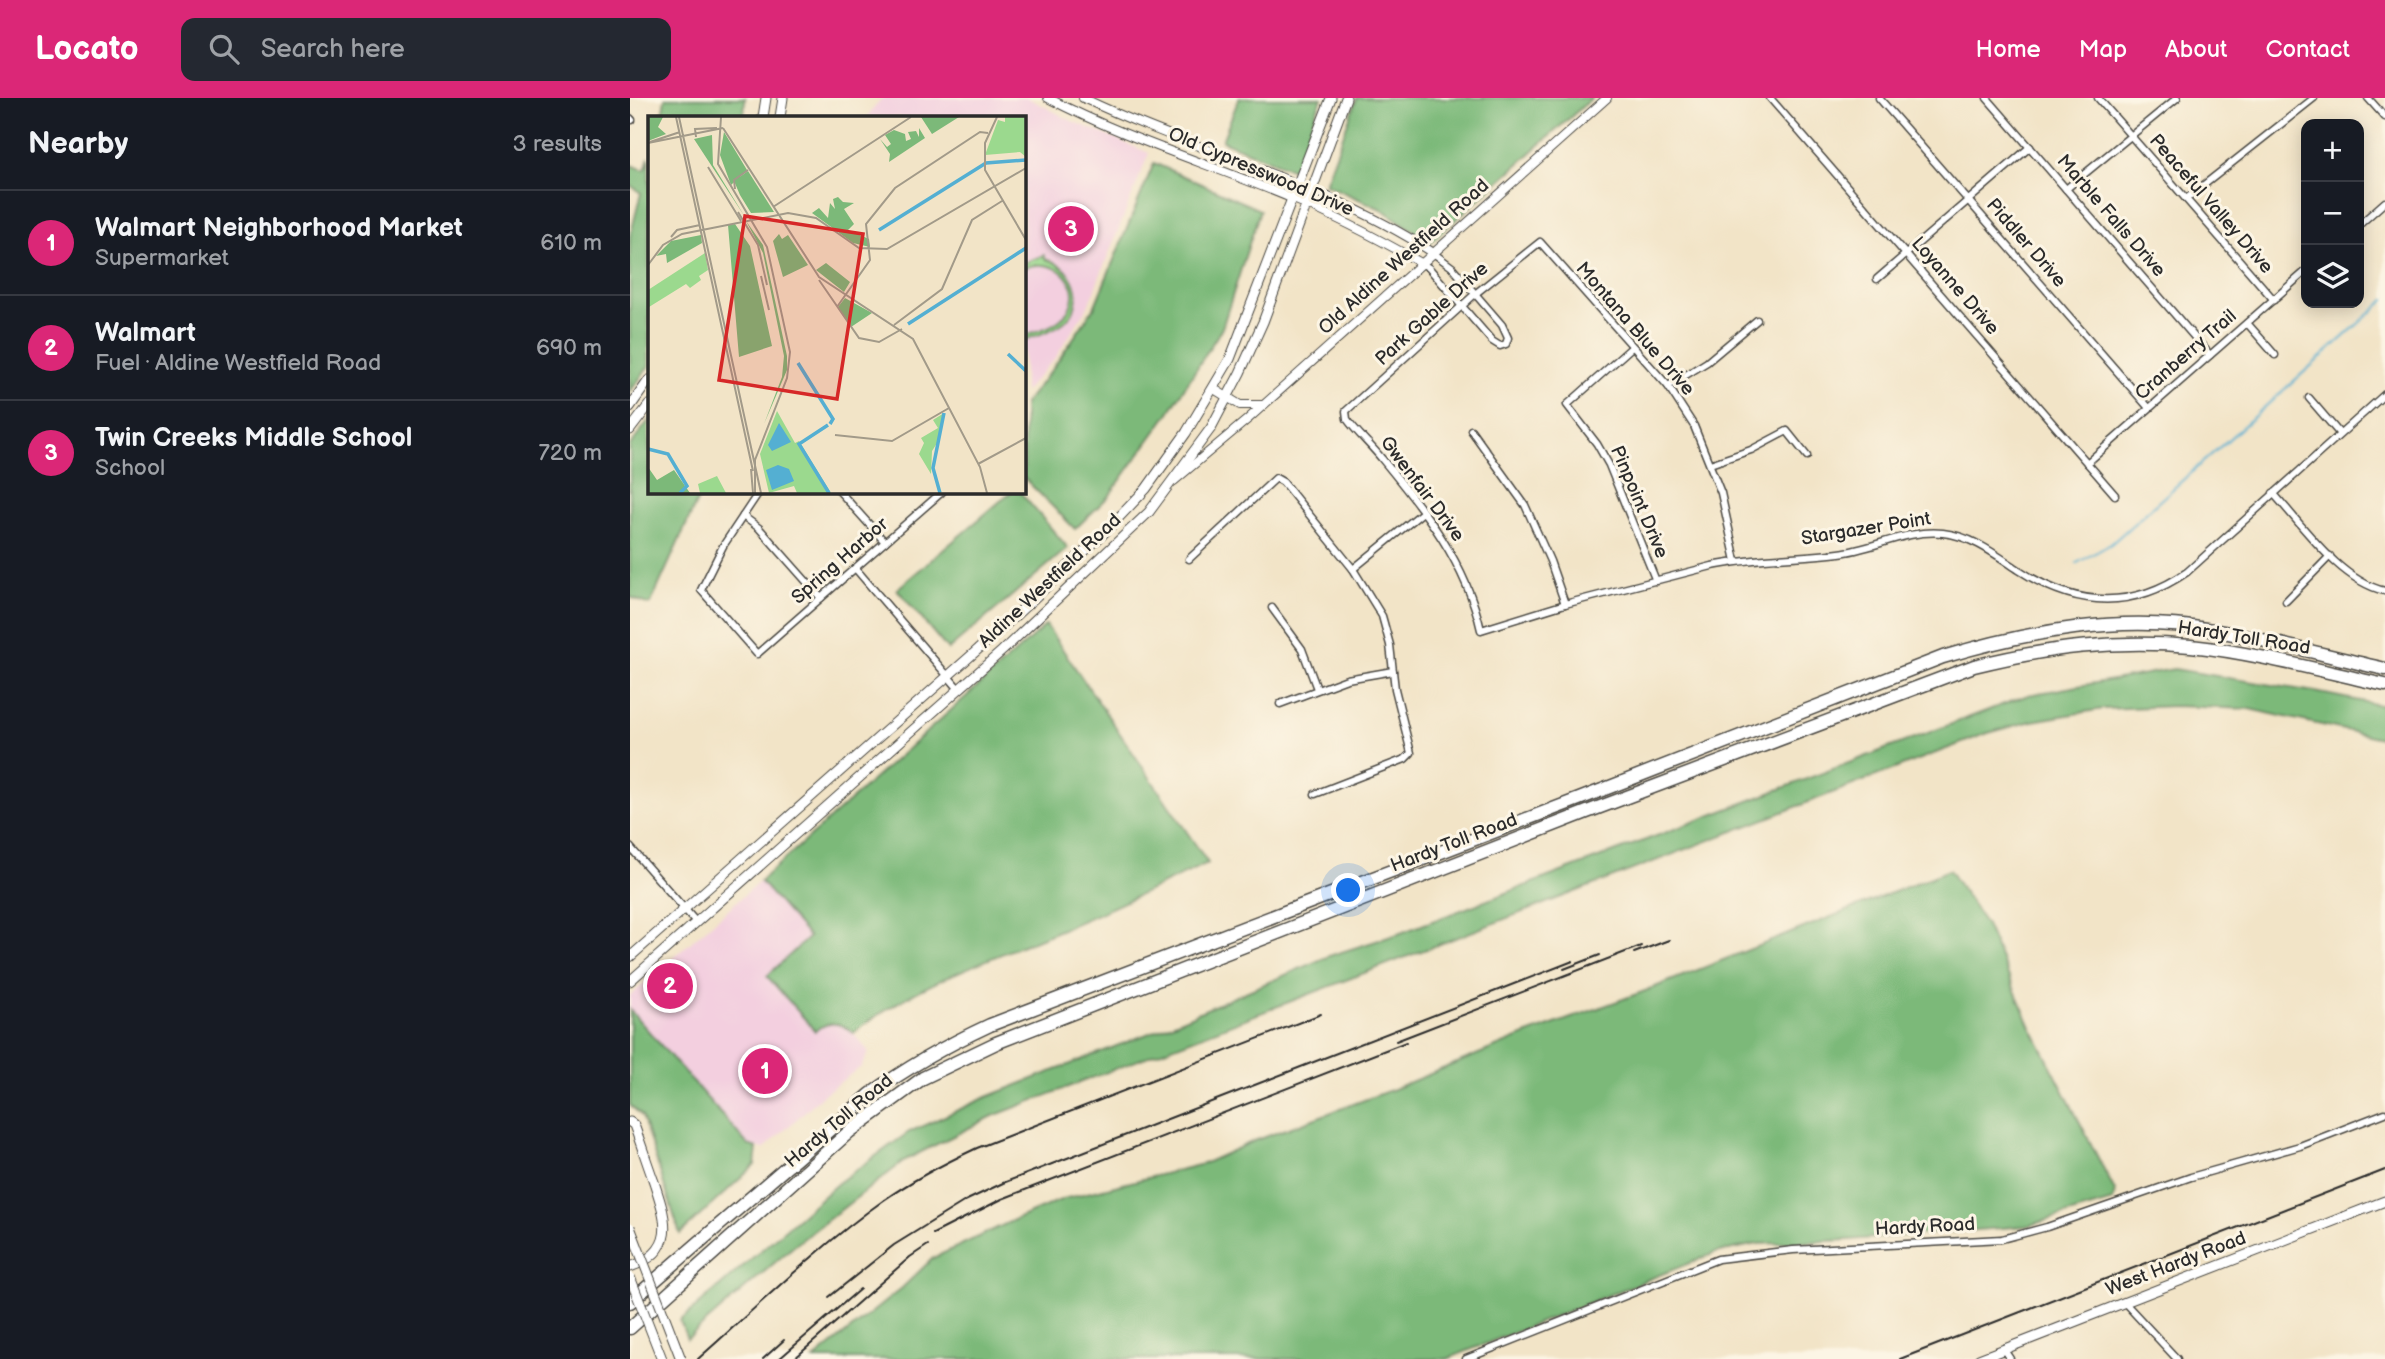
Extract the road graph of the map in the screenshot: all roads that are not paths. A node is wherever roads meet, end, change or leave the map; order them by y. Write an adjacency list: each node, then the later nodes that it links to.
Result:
1 (766, 98): 15 (main road)
2 (783, 98): 16 (main road)
3 (1048, 98): 20 (street, Old Cypresswood Drive)
4 (1083, 98): 18 (street, Old Cypresswood Drive)
5 (1331, 98): 22 (main road, Aldine Westfield Road)
6 (1346, 98): 24 (main road, Aldine Westfield Road)
7 (1607, 98): 32 (street, Old Aldine Westfield Road)
8 (1770, 98): 33 (street, Loyanne Drive)
9 (1879, 98): 27 (street, Piddler Drive)
10 (1987, 98): 21 (street, Marble Falls Drive)
11 (2098, 98): 19 (street, Peaceful Valley Drive)
12 (2177, 98): 19 (street)
13 (2314, 98): 26 (street)
14 (2368, 98): 17 (street)
15 (763, 116)
16 (780, 116)
17 (2385, 117)
18 (1148, 126): 20 (street); 22 (street, Old Cypresswood Drive)
19 (2131, 136): 23 (street); 26 (street, Peaceful Valley Drive)
20 (1142, 140): 25 (street, Old Cypresswood Drive)
21 (2030, 147): 23 (street, Marble Falls Drive); 27 (street)
22 (1298, 184): 24 (street, Old Cypresswood Drive); 25 (main road, Aldine Westfield Road)
23 (2066, 189): 45 (street, Marble Falls Drive)
24 (1312, 190): 29 (main road, Aldine Westfield Road); 32 (street, Old Cypresswood Drive)
25 (1292, 198): 29 (street, Old Cypresswood Drive); 40 (main road, Aldine Westfield Road)
26 (2186, 199): 38 (street, Peaceful Valley Drive)
27 (1968, 200): 33 (street); 56 (street, Piddler Drive)
28 (2385, 202): 30 (street)
29 (1306, 204): 34 (street, Old Cypresswood Drive); 42 (main road, Aldine Westfield Road)
30 (2364, 221)
31 (1540, 242): 37 (street, Park Gable Drive); 44 (street, Montana Blue Drive)
32 (1432, 252): 34 (street, Old Aldine Westfield Road); 37 (street)
33 (1906, 255): 36 (street); 62 (street, Loyanne Drive)
34 (1421, 263): 39 (street); 53 (street, Old Aldine Westfield Road)
35 (2301, 275): 38 (street, Cranberry Trail)
36 (1877, 279)
37 (1475, 294): 39 (street, Park Gable Drive); 39 (street)
38 (2273, 300): 43 (street, Cranberry Trail)
39 (1461, 307): 57 (street, Park Gable Drive)
40 (1248, 315): 42 (main road); 49 (main road, Aldine Westfield Road)
41 (1757, 320): 48 (street)
42 (1263, 322): 51 (main road, Aldine Westfield Road)
43 (2247, 323): 45 (street, Cranberry Trail); 46 (street)
44 (1632, 347): 48 (street, Montana Blue Drive); 80 (street, Pinpoint Drive)
45 (2210, 355): 56 (street, Cranberry Trail)
46 (2275, 355)
47 (648, 381): 55 (main road)
48 (1668, 386): 63 (street, Montana Blue Drive)
49 (1214, 389): 51 (street); 75 (main road, Aldine Westfield Road)
50 (2385, 394): 60 (street, Stargazer Point)
51 (1229, 398): 53 (street); 64 (main road, Aldine Westfield Road)
52 (2309, 398): 60 (street)
53 (1262, 405): 64 (street, Old Aldine Westfield Road)
54 (648, 406): 59 (main road)
55 (630, 407)
56 (2150, 408): 62 (street, Cranberry Trail)
57 (1346, 411): 70 (street, Gwenfair Drive)
58 (1471, 429): 84 (street)
59 (630, 430)
60 (2340, 433): 65 (street, Stargazer Point)
61 (1807, 456): 63 (street)
62 (2087, 463): 69 (street, Loyanne Drive)
63 (1710, 464): 76 (street, Montana Blue Drive)
64 (1173, 482): 79 (main road, Aldine Westfield Road)
65 (2273, 493): 73 (street); 76 (street, Stargazer Point)
66 (758, 494): 71 (street)
67 (842, 494): 72 (street)
68 (941, 494): 72 (street, Spring Harbor)
69 (2115, 495)
70 (1423, 512): 78 (street); 86 (street, Gwenfair Drive)
71 (743, 516): 82 (street); 82 (street, Spring Harbor)
72 (885, 542): 77 (street, Spring Harbor)
73 (2330, 556): 81 (street); 83 (street)
74 (1189, 559): 78 (street)
75 (1074, 560): 79 (main road); 89 (main road, Aldine Westfield Road)
76 (1736, 561): 80 (street, Stargazer Point)
77 (855, 568): 82 (street, Spring Harbor); 89 (street)
78 (1353, 569): 88 (street)
79 (1084, 573): 91 (main road, Aldine Westfield Road)
80 (1656, 581): 84 (street, Stargazer Point)
81 (2385, 591)
82 (821, 598)
83 (2286, 601)
84 (1565, 604): 86 (street, Stargazer Point)
85 (1272, 608): 92 (street)
86 (1481, 630)
87 (2385, 669): 108 (highway, Hardy Toll Road)
88 (1393, 671): 92 (street); 94 (street)
89 (947, 676): 91 (street); 95 (main road, Aldine Westfield Road)
90 (2385, 685): 110 (highway, Hardy Toll Road)
91 (958, 688): 96 (main road, Aldine Westfield Road)
92 (1317, 689): 93 (street)
93 (1280, 704)
94 (1315, 794)
95 (785, 820): 96 (main road); 98 (main road, Aldine Westfield Road)
96 (796, 833): 99 (main road, Aldine Westfield Road)
97 (630, 847): 98 (street)
98 (685, 909): 99 (street); 100 (main road, Aldine Westfield Road)
99 (696, 922): 101 (main road, Aldine Westfield Road)
100 (630, 957)
101 (630, 981)
102 (2385, 1113): 114 (street, Hardy Road)
103 (631, 1124): 106 (main road)
104 (2385, 1201): 109 (main road, West Hardy Road)
105 (630, 1227): 113 (main road, bridge)
106 (630, 1267)
107 (630, 1277): 112 (main road, bridge)
108 (630, 1302)
109 (2125, 1303): 111 (main road, West Hardy Road); 117 (street)
110 (630, 1328)
111 (2004, 1350): 115 (main road, West Hardy Road); 116 (street)
112 (662, 1359)
113 (681, 1359)
114 (1466, 1359)
115 (1979, 1359)
116 (2010, 1359)
117 (2177, 1359)

